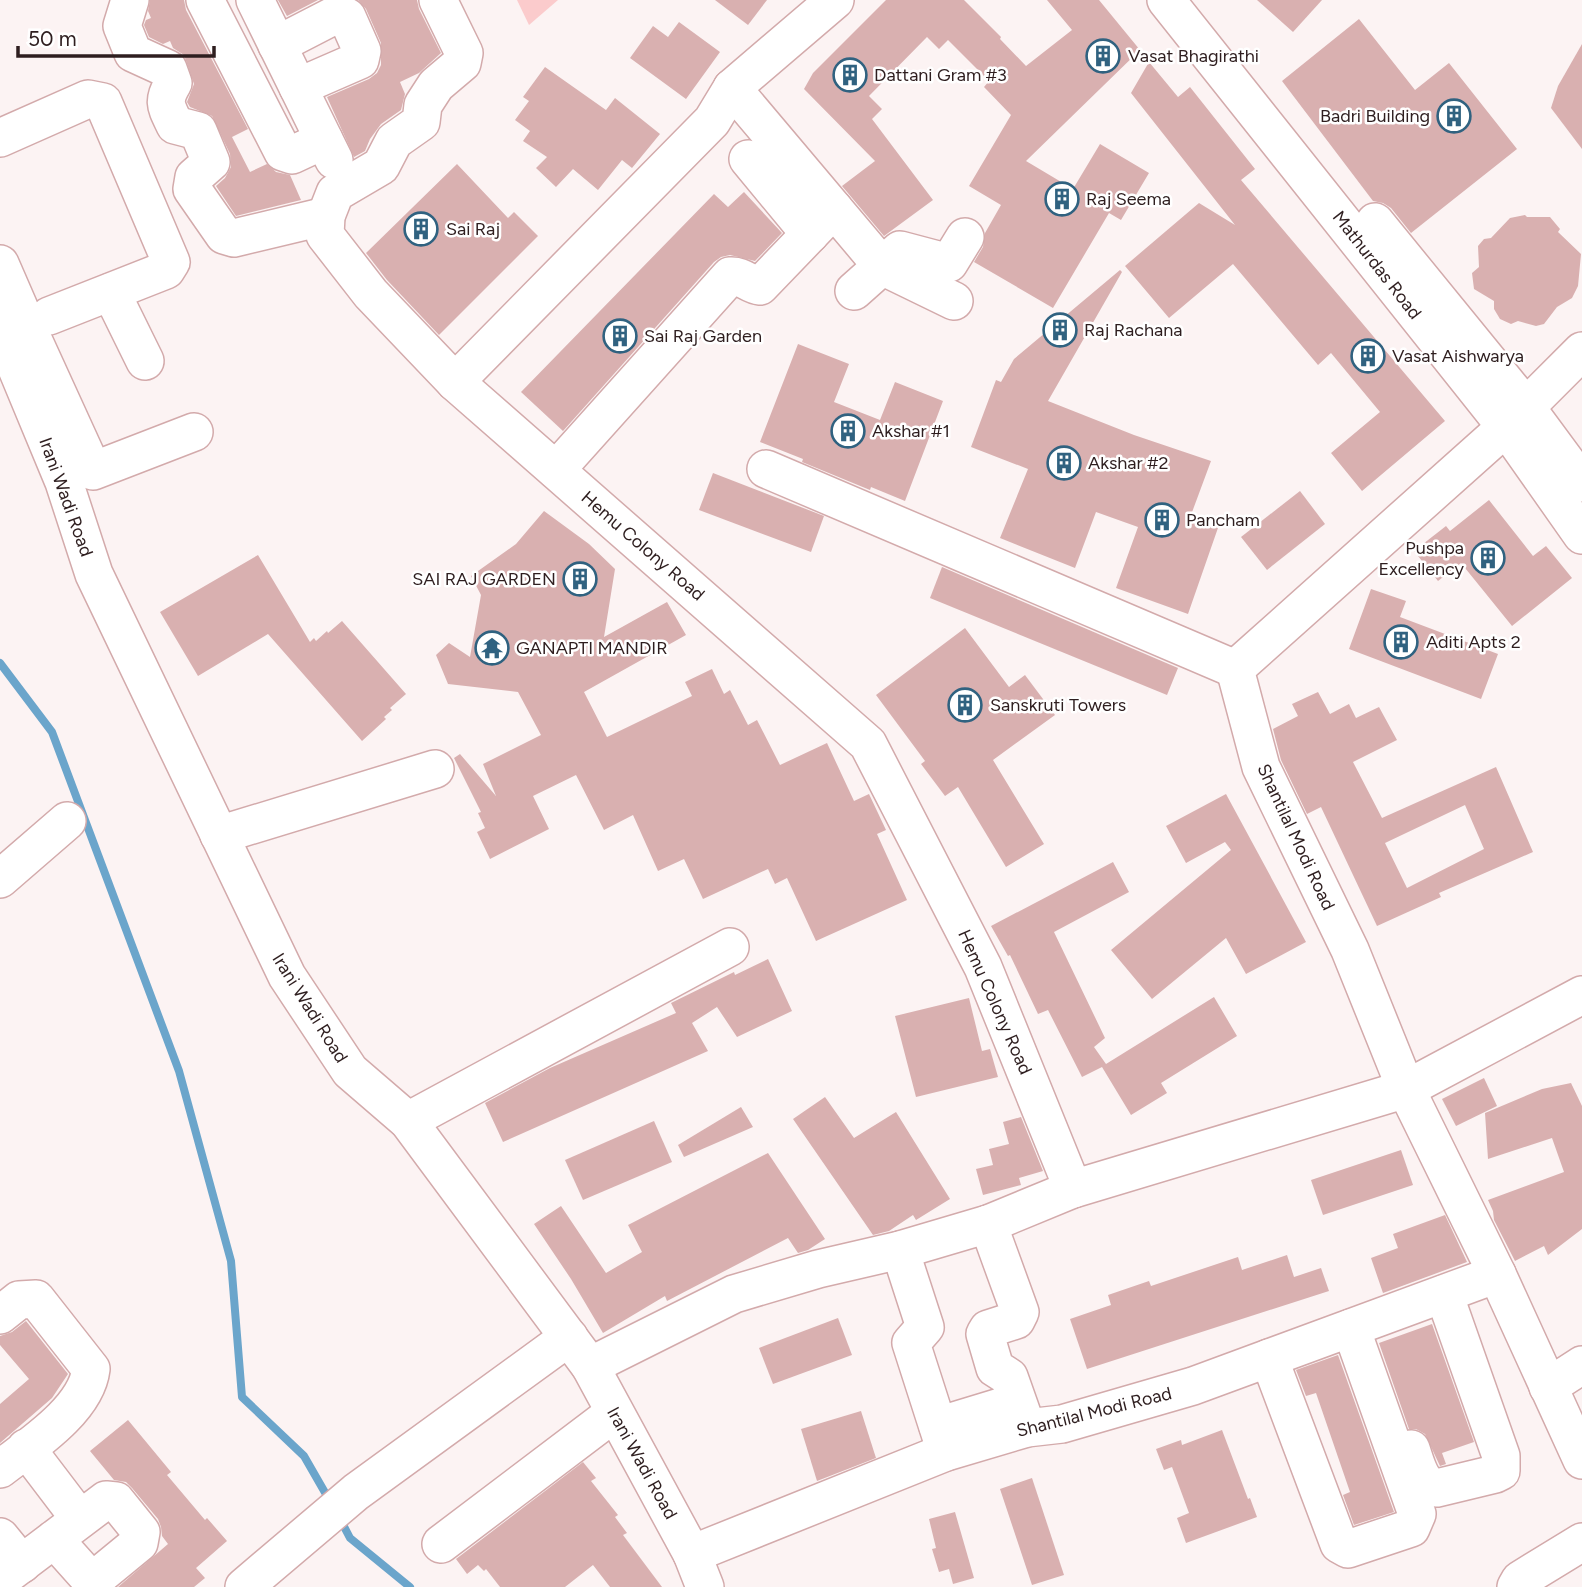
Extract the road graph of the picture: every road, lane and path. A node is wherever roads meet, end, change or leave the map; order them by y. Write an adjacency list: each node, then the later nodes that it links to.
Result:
1 (130, 0): 15 (street)
2 (205, 0): 12 (street)
3 (255, 0): 8 (street)
4 (438, 0): 14 (street)
5 (835, 0): 10 (street)
6 (1166, 0): 27 (street, Mathurdas Road)
7 (1191, 0): 27 (street)
8 (277, 45): 9 (street); 9 (street)
9 (299, 87): 12 (street)
10 (732, 88): 16 (street); 26 (street)
11 (0, 138): 21 (street)
12 (324, 140): 14 (street)
13 (748, 159): 16 (street)
14 (347, 186): 15 (street)
15 (326, 216): 26 (street, Hemu Colony Road)
16 (822, 221): 19 (street); 30 (street)
17 (965, 237): 19 (street)
18 (0, 264): 23 (street, Irani Wadi Road)
19 (882, 266): 20 (street); 22 (street)
20 (854, 291)
21 (111, 292): 23 (street); 25 (street)
22 (954, 301)
23 (21, 330): 31 (street, Irani Wadi Road)
24 (1582, 351): 27 (street)
25 (145, 361)
26 (455, 382): 30 (street, Hemu Colony Road)
27 (1516, 416): 32 (street); 33 (street, Mathurdas Road); 34 (street)
28 (194, 432): 31 (street)
29 (766, 469): 34 (street)
30 (556, 470): 43 (street, Hemu Colony Road)
31 (79, 477): 37 (street, Irani Wadi Road)
32 (1582, 483)
33 (1582, 535)
34 (1235, 669): 41 (street, Shantilal Modi Road)
35 (436, 769): 37 (street)
36 (67, 821): 38 (street)
37 (219, 835): 42 (street, Irani Wadi Road)
38 (0, 879)
39 (730, 947): 42 (street)
40 (1582, 995): 41 (street)
41 (1406, 1089): 43 (street); 46 (street, Shantilal Modi Road)
42 (408, 1121): 50 (street, Irani Wadi Road)
43 (1073, 1189): 44 (street)
44 (988, 1224): 45 (street); 55 (street)
45 (900, 1250): 50 (street); 56 (street)
46 (1497, 1274): 47 (street, Shantilal Modi Road); 53 (street, Shantilal Modi Road)
47 (1447, 1304): 49 (street, Shantilal Modi Road); 49 (street)
48 (0, 1315): 57 (street)
49 (1362, 1333): 51 (street, Shantilal Modi Road); 51 (street)
50 (580, 1351): 54 (street, Irani Wadi Road); 63 (street)
51 (1271, 1364): 55 (street, Shantilal Modi Road)
52 (1582, 1365): 53 (street)
53 (1548, 1387): 58 (street, Shantilal Modi Road)
54 (614, 1413): 60 (street); 62 (street, Irani Wadi Road)
55 (1022, 1415): 56 (street, Shantilal Modi Road)
56 (942, 1439): 62 (street, Shantilal Modi Road)
57 (13, 1459): 61 (street)
58 (1582, 1460)
59 (1582, 1542): 64 (street)
60 (441, 1544)
61 (7, 1560)
62 (698, 1571)
63 (244, 1587)
64 (1516, 1587)

